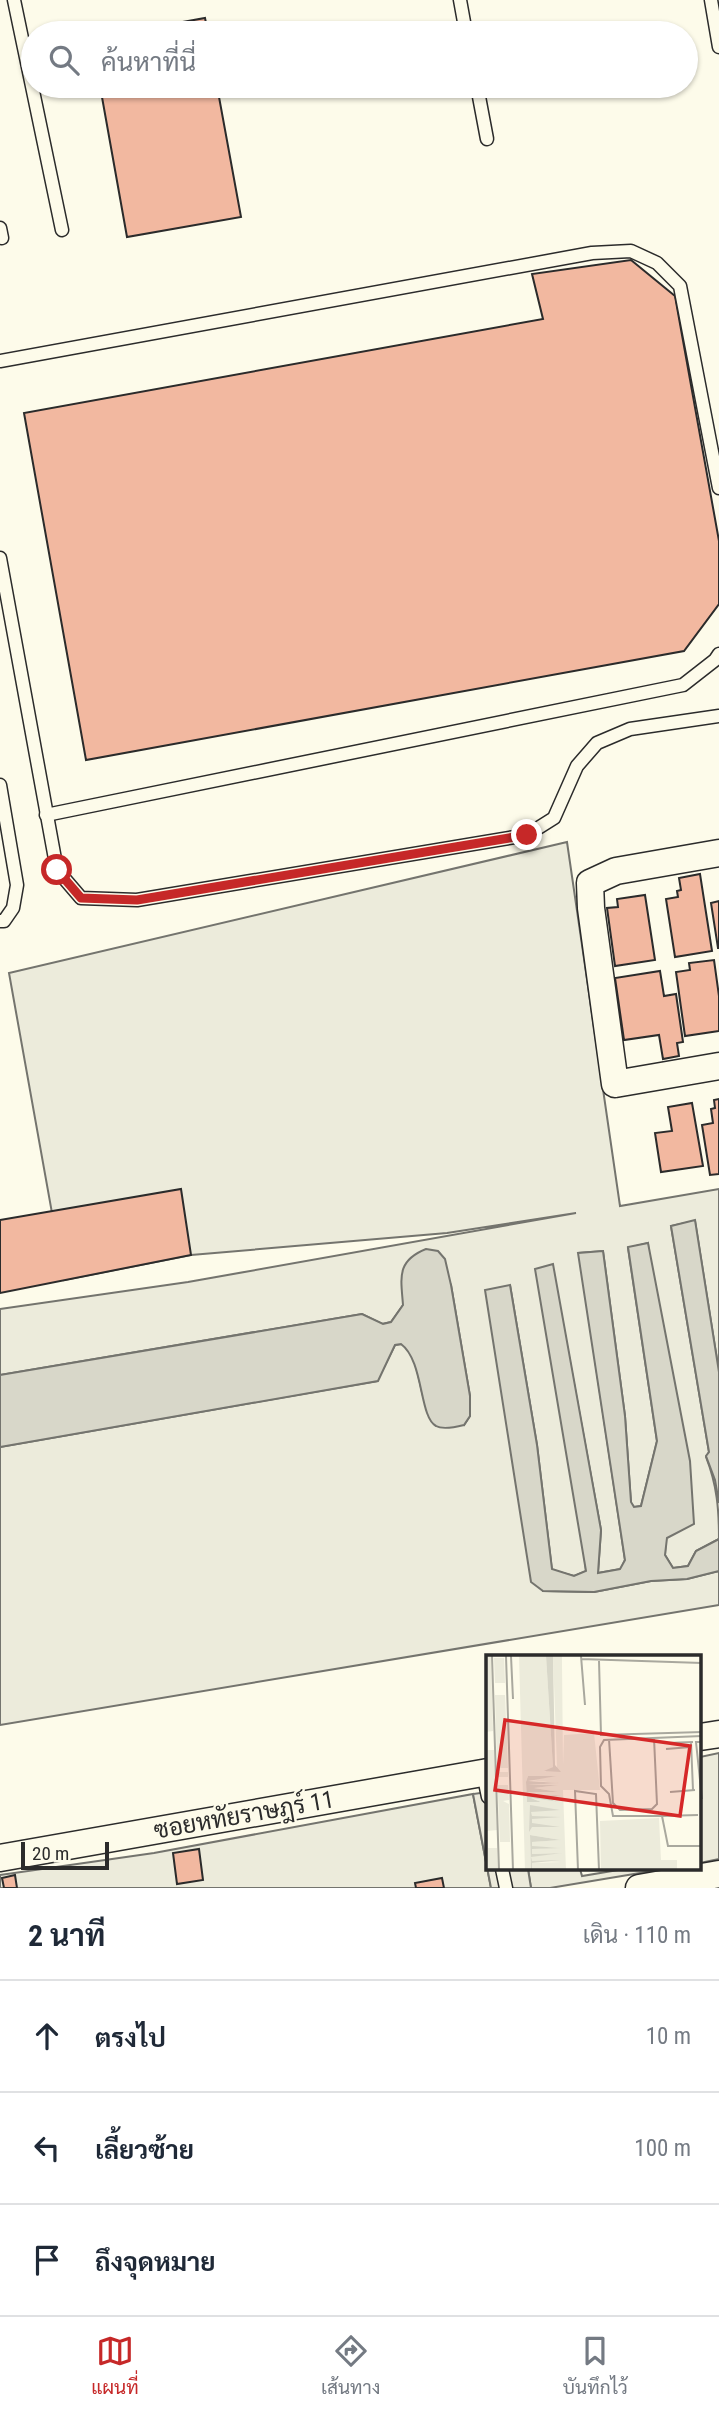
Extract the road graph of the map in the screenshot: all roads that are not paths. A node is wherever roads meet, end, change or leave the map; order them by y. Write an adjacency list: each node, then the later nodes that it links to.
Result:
1 (14, 0): 5 (lane)
2 (460, 0): 4 (lane)
3 (710, 0): 6 (lane)
4 (464, 21)
5 (21, 34)
6 (719, 47)
7 (34, 98): 10 (lane)
8 (479, 98): 9 (lane)
9 (487, 139)
10 (62, 230)
11 (0, 361): 12 (lane)
12 (719, 488)
13 (0, 558): 17 (lane)
14 (719, 654): 17 (lane)
15 (719, 716): 17 (lane)
16 (0, 785): 19 (lane)
17 (46, 815)
18 (719, 853): 20 (street)
19 (0, 921)
20 (719, 1066)
21 (486, 1781): 22 (street, ซอยหทัยราษฎร์ 11)
22 (0, 1858)
23 (502, 1870): 25 (lane)
24 (719, 1874): 26 (street)
25 (506, 1888)
26 (639, 1888)

